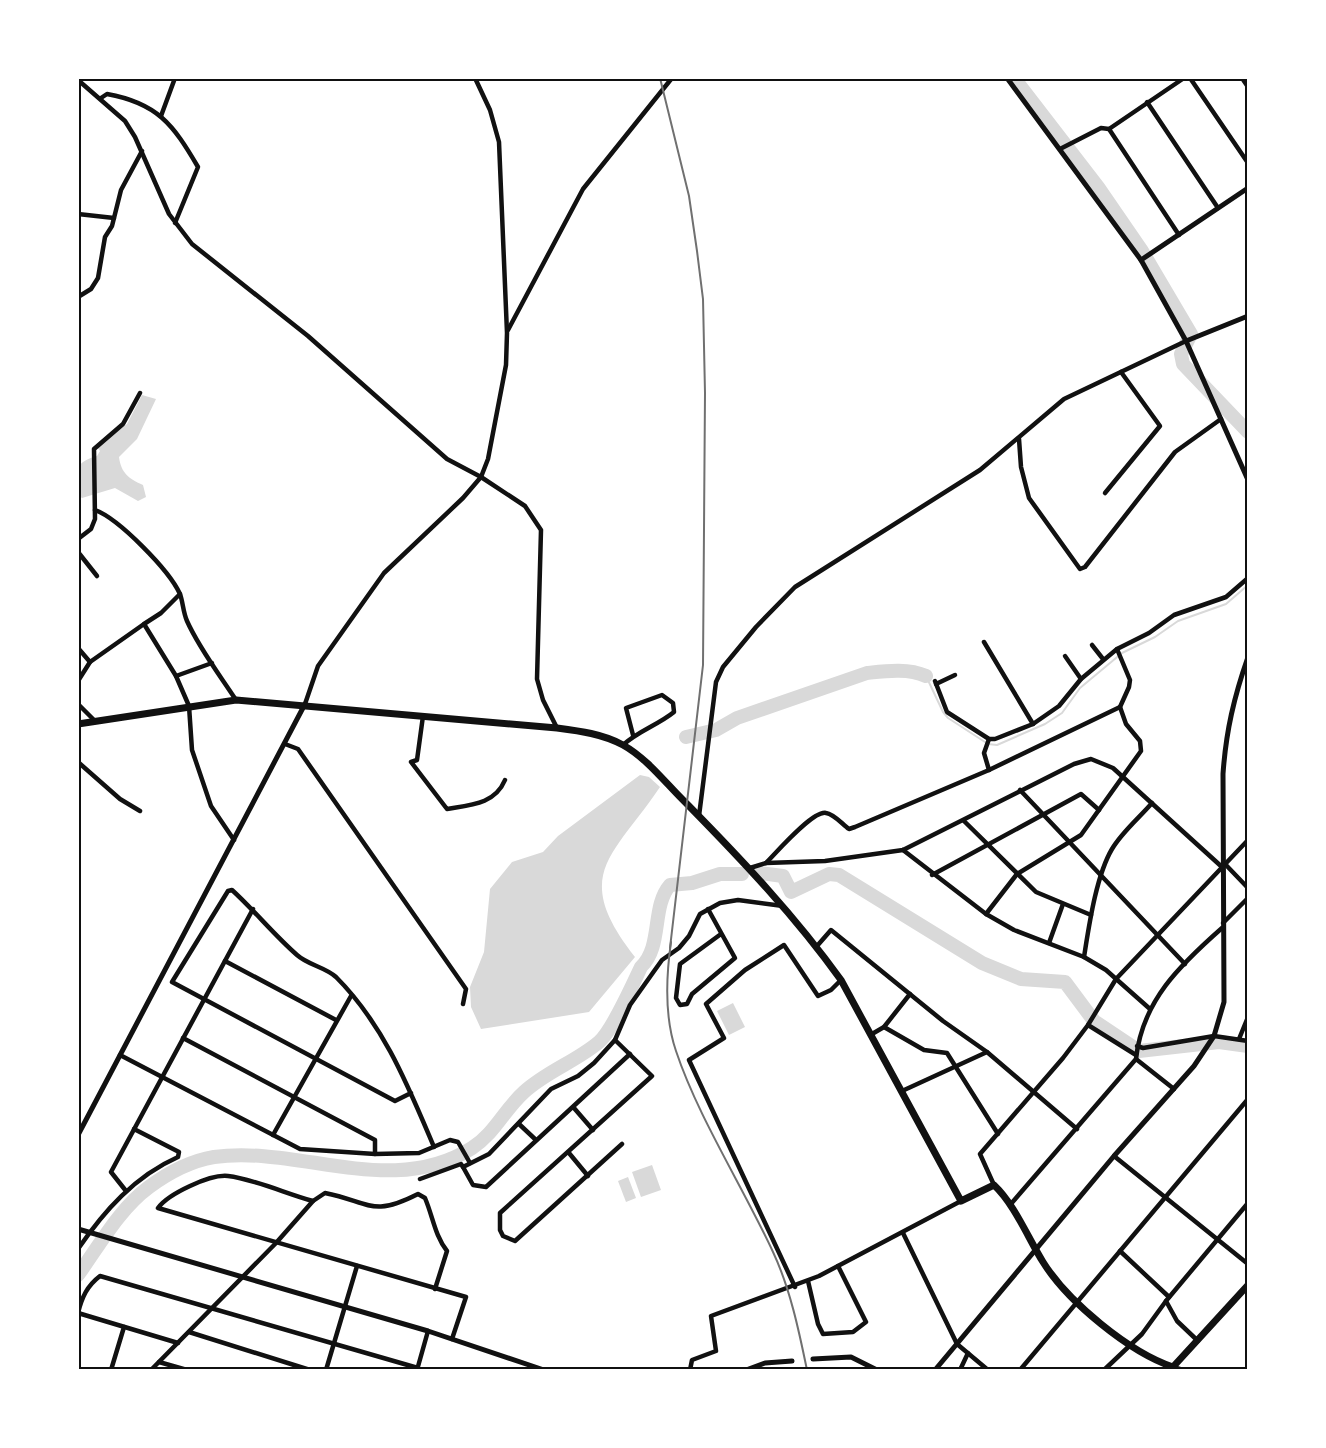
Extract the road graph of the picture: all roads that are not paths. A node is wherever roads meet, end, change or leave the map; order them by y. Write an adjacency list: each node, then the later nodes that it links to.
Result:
1 (175, 78): 12 (street)
2 (474, 78): 26 (street)
3 (672, 78): 26 (street)
4 (1007, 78): 14 (street)
5 (1184, 78): 11 (street)
6 (1190, 78): 16 (street)
7 (1242, 78): 9 (street)
8 (78, 80): 10 (street)
9 (1248, 87)
10 (101, 98): 12 (street); 15 (street)
11 (1147, 102): 13 (street); 18 (street)
12 (161, 116): 21 (street)
13 (1109, 129): 14 (street); 22 (street)
14 (1060, 149): 23 (street)
15 (142, 151): 20 (street); 21 (street)
16 (1248, 163)
17 (1248, 188): 18 (street)
18 (1218, 208): 22 (street)
19 (78, 214): 20 (street)
20 (114, 218): 24 (street)
21 (175, 223): 32 (street)
22 (1179, 235): 23 (street)
23 (1141, 260): 27 (street)
24 (78, 297)
25 (1248, 316): 27 (street)
26 (507, 333): 32 (street)
27 (1186, 341): 28 (street); 30 (street)
28 (1121, 372): 31 (street); 34 (street)
29 (140, 393): 35 (street)
30 (1221, 419): 31 (street); 33 (street)
31 (1019, 440): 78 (street)
32 (481, 477): 57 (street); 64 (street)
33 (1248, 480)
34 (1106, 493)
35 (95, 510): 36 (street); 40 (street)
36 (78, 539)
37 (78, 552): 38 (street)
38 (97, 576)
39 (1248, 578): 45 (street)
40 (180, 594): 41 (street); 50 (street)
41 (144, 624): 49 (street); 52 (street)
42 (984, 642): 63 (street)
43 (1092, 645): 48 (street)
44 (78, 648): 49 (street)
45 (1120, 652): 48 (street); 59 (street)
46 (1065, 656): 53 (street)
47 (1248, 657): 86 (street)
48 (1103, 659): 53 (street)
49 (90, 662): 54 (street)
50 (212, 663): 52 (street); 55 (street)
51 (955, 675): 66 (street)
52 (176, 676): 58 (street)
53 (1081, 679): 63 (street)
54 (78, 681)
55 (236, 699): 57 (main road); 58 (main road)
56 (78, 704): 61 (street)
57 (305, 704): 60 (main road); 67 (street)
58 (189, 706): 61 (main road); 81 (street)
59 (1120, 707): 70 (street); 71 (street)
60 (423, 716): 64 (main road); 72 (street)
61 (95, 721): 62 (main road)
62 (78, 724)
63 (1033, 724): 66 (street)
64 (557, 728): 68 (main road)
65 (633, 735): 65 (street); 68 (street)
66 (988, 742): 70 (street)
67 (285, 744): 81 (street); 112 (street)
68 (623, 745): 78 (main road)
69 (78, 762): 76 (street)
70 (989, 770): 85 (street)
71 (1123, 776): 73 (street); 74 (street); 75 (street)
72 (505, 780)
73 (1020, 790): 77 (street); 79 (street)
74 (1152, 802): 86 (street); 90 (street)
75 (1099, 810): 77 (street); 82 (street)
76 (140, 811)
77 (1042, 814): 82 (street); 83 (street)
78 (699, 817): 87 (main road)
79 (964, 821): 83 (street); 84 (street)
80 (1248, 840): 86 (street)
81 (234, 841): 127 (street)
82 (1070, 844): 88 (street); 90 (street)
83 (987, 845): 88 (street); 89 (street)
84 (903, 850): 85 (street); 89 (street)
85 (766, 863): 87 (street)
86 (1224, 865): 91 (street); 99 (street); 101 (street)
87 (750, 868): 94 (main road)
88 (1017, 874): 93 (street); 97 (street)
89 (932, 875): 97 (street)
90 (1102, 877): 98 (street); 101 (street)
91 (1248, 888)
92 (1248, 898): 99 (street)
93 (1063, 904): 98 (street); 102 (street)
94 (785, 906): 96 (street); 103 (main road)
95 (253, 909): 105 (street); 110 (street); 111 (street)
96 (708, 909): 100 (street); 122 (street)
97 (986, 914): 102 (street)
98 (1091, 915): 104 (street)
99 (1222, 926): 106 (street); 119 (street)
100 (721, 934): 100 (street)
101 (1156, 937): 106 (street); 107 (street)
102 (1049, 943): 104 (street)
103 (817, 946): 108 (main road); 109 (street)
104 (1084, 957): 107 (street)
105 (225, 961): 111 (street); 115 (street)
106 (1185, 964): 113 (street)
107 (1116, 979): 113 (street); 116 (street)
108 (841, 980): 118 (main road); 178 (street)
109 (910, 994): 117 (street); 125 (street)
110 (351, 996): 115 (street); 135 (street)
111 (204, 999): 120 (street); 129 (street)
112 (463, 1004)
113 (1150, 1009): 124 (street)
114 (1248, 1017): 121 (street)
115 (336, 1020): 129 (street)
116 (1088, 1024): 128 (street); 134 (street)
117 (884, 1027): 118 (street); 130 (street)
118 (872, 1034): 133 (main road)
119 (1214, 1036): 121 (street); 124 (street); 132 (street)
120 (183, 1038): 131 (street); 136 (street)
121 (1239, 1039): 123 (street)
122 (615, 1040): 126 (street); 140 (street)
123 (1248, 1041)
124 (1137, 1046): 128 (street)
125 (987, 1052): 130 (street); 134 (street)
126 (630, 1054): 138 (street); 143 (street)
127 (120, 1055): 131 (street); 139 (street)
128 (1136, 1056): 132 (street); 142 (street)
129 (316, 1059): 135 (street); 136 (street)
130 (955, 1067): 133 (street); 144 (street)
131 (162, 1077): 141 (street); 146 (street)
132 (1174, 1089): 152 (street)
133 (902, 1091): 161 (main road)
134 (1034, 1092): 142 (street); 144 (street)
135 (411, 1093): 149 (street)
136 (294, 1097): 146 (street); 151 (street)
137 (1248, 1099): 159 (street)
138 (574, 1108): 143 (street); 147 (street)
139 (81, 1124): 145 (street)
140 (519, 1124): 147 (street); 153 (street)
141 (134, 1129): 158 (street); 158 (street)
142 (1077, 1129): 163 (street)
143 (593, 1130): 150 (street)
144 (998, 1134): 157 (street)
145 (78, 1135)
146 (273, 1135): 151 (street)
147 (536, 1140): 154 (street)
148 (622, 1144): 155 (street)
149 (434, 1147): 151 (street); 153 (street)
150 (568, 1153): 155 (street); 155 (street)
151 (375, 1154)
152 (1114, 1156): 159 (street); 170 (street)
153 (470, 1163): 154 (street)
154 (463, 1167): 156 (street)
155 (588, 1176)
156 (420, 1179)
157 (994, 1185): 161 (main road); 163 (main road)
158 (126, 1191): 165 (street)
159 (1165, 1197): 167 (street); 171 (street)
160 (313, 1201): 168 (street); 168 (street); 179 (street)
161 (961, 1201): 166 (street)
162 (1248, 1203): 167 (street)
163 (1009, 1206): 170 (main road)
164 (78, 1229): 165 (street)
165 (92, 1233): 169 (street); 175 (street)
166 (903, 1233): 174 (street); 191 (street)
167 (1218, 1238): 172 (street); 180 (street)
168 (276, 1243): 173 (street); 175 (street)
169 (78, 1249)
170 (1036, 1249): 181 (main road); 191 (street)
171 (1120, 1251): 180 (street); 181 (street)
172 (1248, 1264)
173 (357, 1266): 179 (street); 182 (street)
174 (838, 1266): 176 (street); 176 (street)
175 (242, 1277): 182 (street); 183 (street)
176 (808, 1281): 178 (street)
177 (1248, 1285): 188 (main road)
178 (795, 1287): 207 (street)
179 (435, 1289): 187 (street)
180 (1168, 1299): 188 (street); 192 (street)
181 (1077, 1301): 192 (main road); 213 (street)
182 (345, 1306): 185 (street); 190 (street)
183 (213, 1308): 184 (street); 186 (street); 190 (street)
184 (124, 1327): 189 (street); 200 (street)
185 (428, 1330): 187 (street); 199 (street)
186 (189, 1332): 189 (street); 203 (street)
187 (452, 1339): 197 (street)
188 (1198, 1341): 198 (main road)
189 (178, 1343): 196 (street)
190 (334, 1343): 199 (street); 204 (street)
191 (957, 1344): 193 (street); 210 (street)
192 (1130, 1346): 198 (main road); 214 (street)
193 (968, 1353): 211 (street); 212 (street)
194 (813, 1359): 209 (street)
195 (792, 1361): 208 (street)
196 (159, 1362): 201 (street); 202 (street)
197 (523, 1363): 205 (street); 206 (street)
198 (1172, 1368): 215 (street)
199 (417, 1369)
200 (111, 1370)
201 (151, 1370)
202 (187, 1370)
203 (310, 1370)
204 (327, 1370)
205 (520, 1370)
206 (544, 1370)
207 (690, 1370)
208 (746, 1370)
209 (877, 1370)
210 (935, 1370)
211 (960, 1370)
212 (988, 1370)
213 (1020, 1370)
214 (1104, 1370)
215 (1183, 1370)

